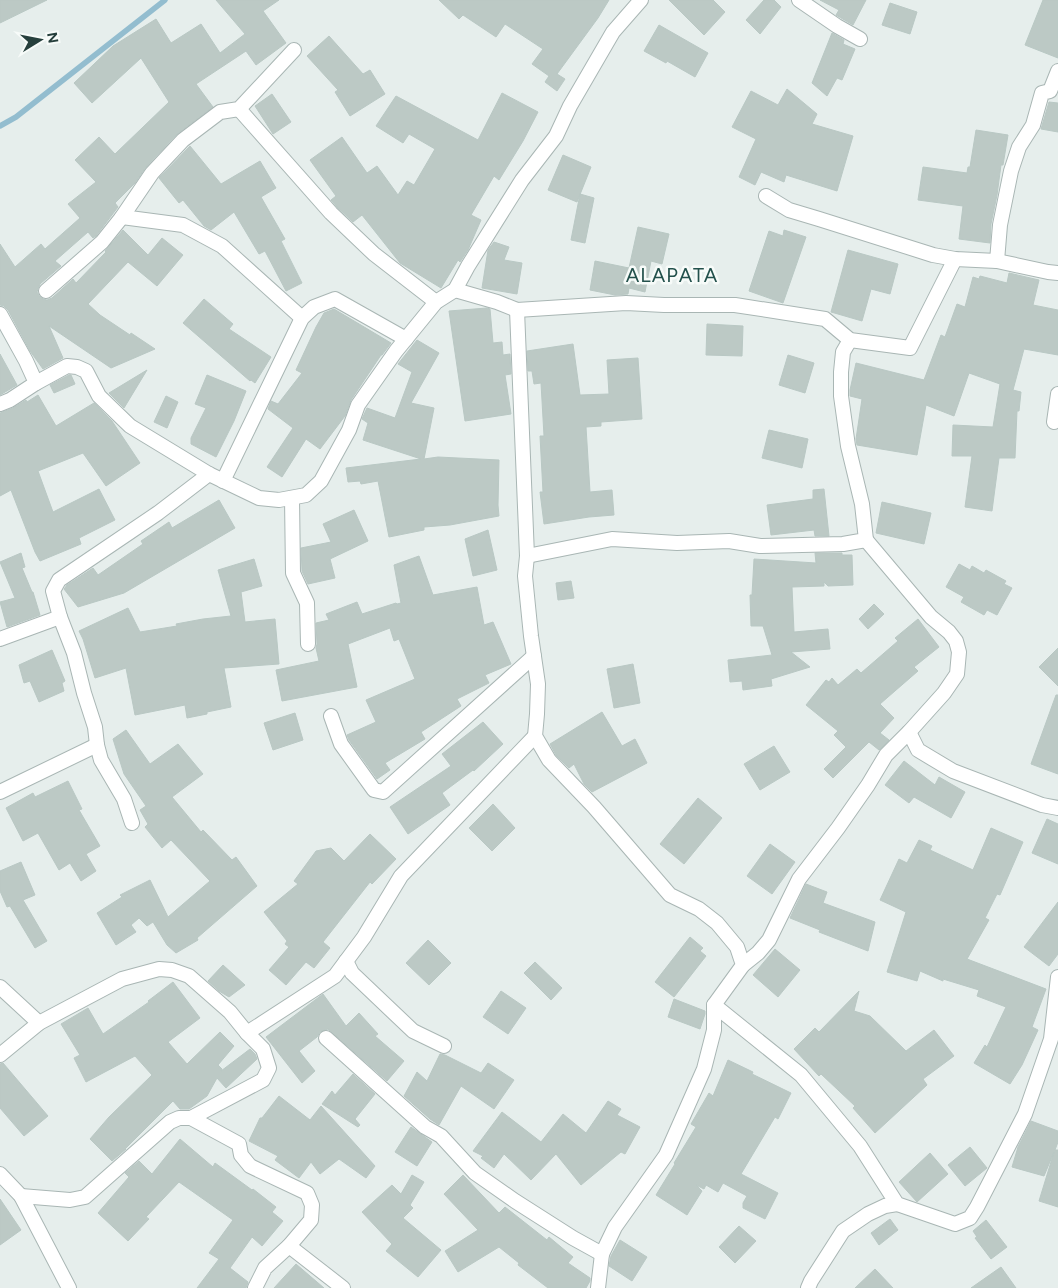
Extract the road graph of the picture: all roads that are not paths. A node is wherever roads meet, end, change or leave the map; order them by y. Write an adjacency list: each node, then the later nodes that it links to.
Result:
1 (641, 0): 13 (street)
2 (799, 0): 3 (street)
3 (860, 39)
4 (294, 50): 7 (street)
5 (1058, 71): 6 (street)
6 (1054, 92): 11 (street)
7 (239, 109): 9 (street); 15 (street)
8 (766, 196): 10 (street)
9 (122, 217): 14 (street); 18 (street)
10 (955, 259): 11 (street); 20 (street)
11 (997, 261): 12 (street)
12 (1058, 273)
13 (455, 290): 15 (street); 16 (street)
14 (46, 291)
15 (436, 302): 19 (street)
16 (517, 310): 20 (street); 29 (street)
17 (0, 314): 21 (street)
18 (302, 318): 19 (street); 26 (street)
19 (406, 339): 27 (street)
20 (850, 340): 28 (street)
21 (36, 383): 23 (street); 25 (street)
22 (1058, 394): 24 (street)
23 (0, 404)
24 (1054, 422)
25 (208, 474): 26 (street); 30 (street)
26 (223, 481): 27 (street)
27 (292, 498): 32 (street)
28 (866, 540): 29 (street); 35 (street)
29 (527, 556): 33 (street)
30 (60, 617): 31 (street); 37 (street)
31 (0, 639)
32 (308, 644)
33 (534, 656): 34 (street); 36 (street)
34 (331, 716)
35 (910, 732): 39 (street); 42 (street)
36 (535, 736): 41 (street); 42 (street)
37 (97, 745): 38 (street); 40 (street)
38 (0, 792)
39 (1058, 808)
40 (132, 824)
41 (346, 961): 47 (street); 50 (street)
42 (743, 965): 45 (street)
43 (1058, 977): 49 (street)
44 (0, 987): 46 (street)
45 (714, 1005): 55 (street); 57 (street)
46 (39, 1023): 47 (street); 51 (street)
47 (247, 1032): 52 (street)
48 (326, 1038): 57 (street)
49 (1054, 1038): 55 (street)
50 (444, 1046)
51 (0, 1055)
52 (191, 1118): 54 (street); 56 (street)
53 (0, 1174): 54 (street)
54 (21, 1196): 58 (street)
55 (897, 1204): 62 (street)
56 (288, 1246): 59 (street); 60 (street)
57 (602, 1254): 61 (street)
58 (69, 1288)
59 (254, 1288)
60 (343, 1288)
61 (598, 1288)
62 (808, 1288)

